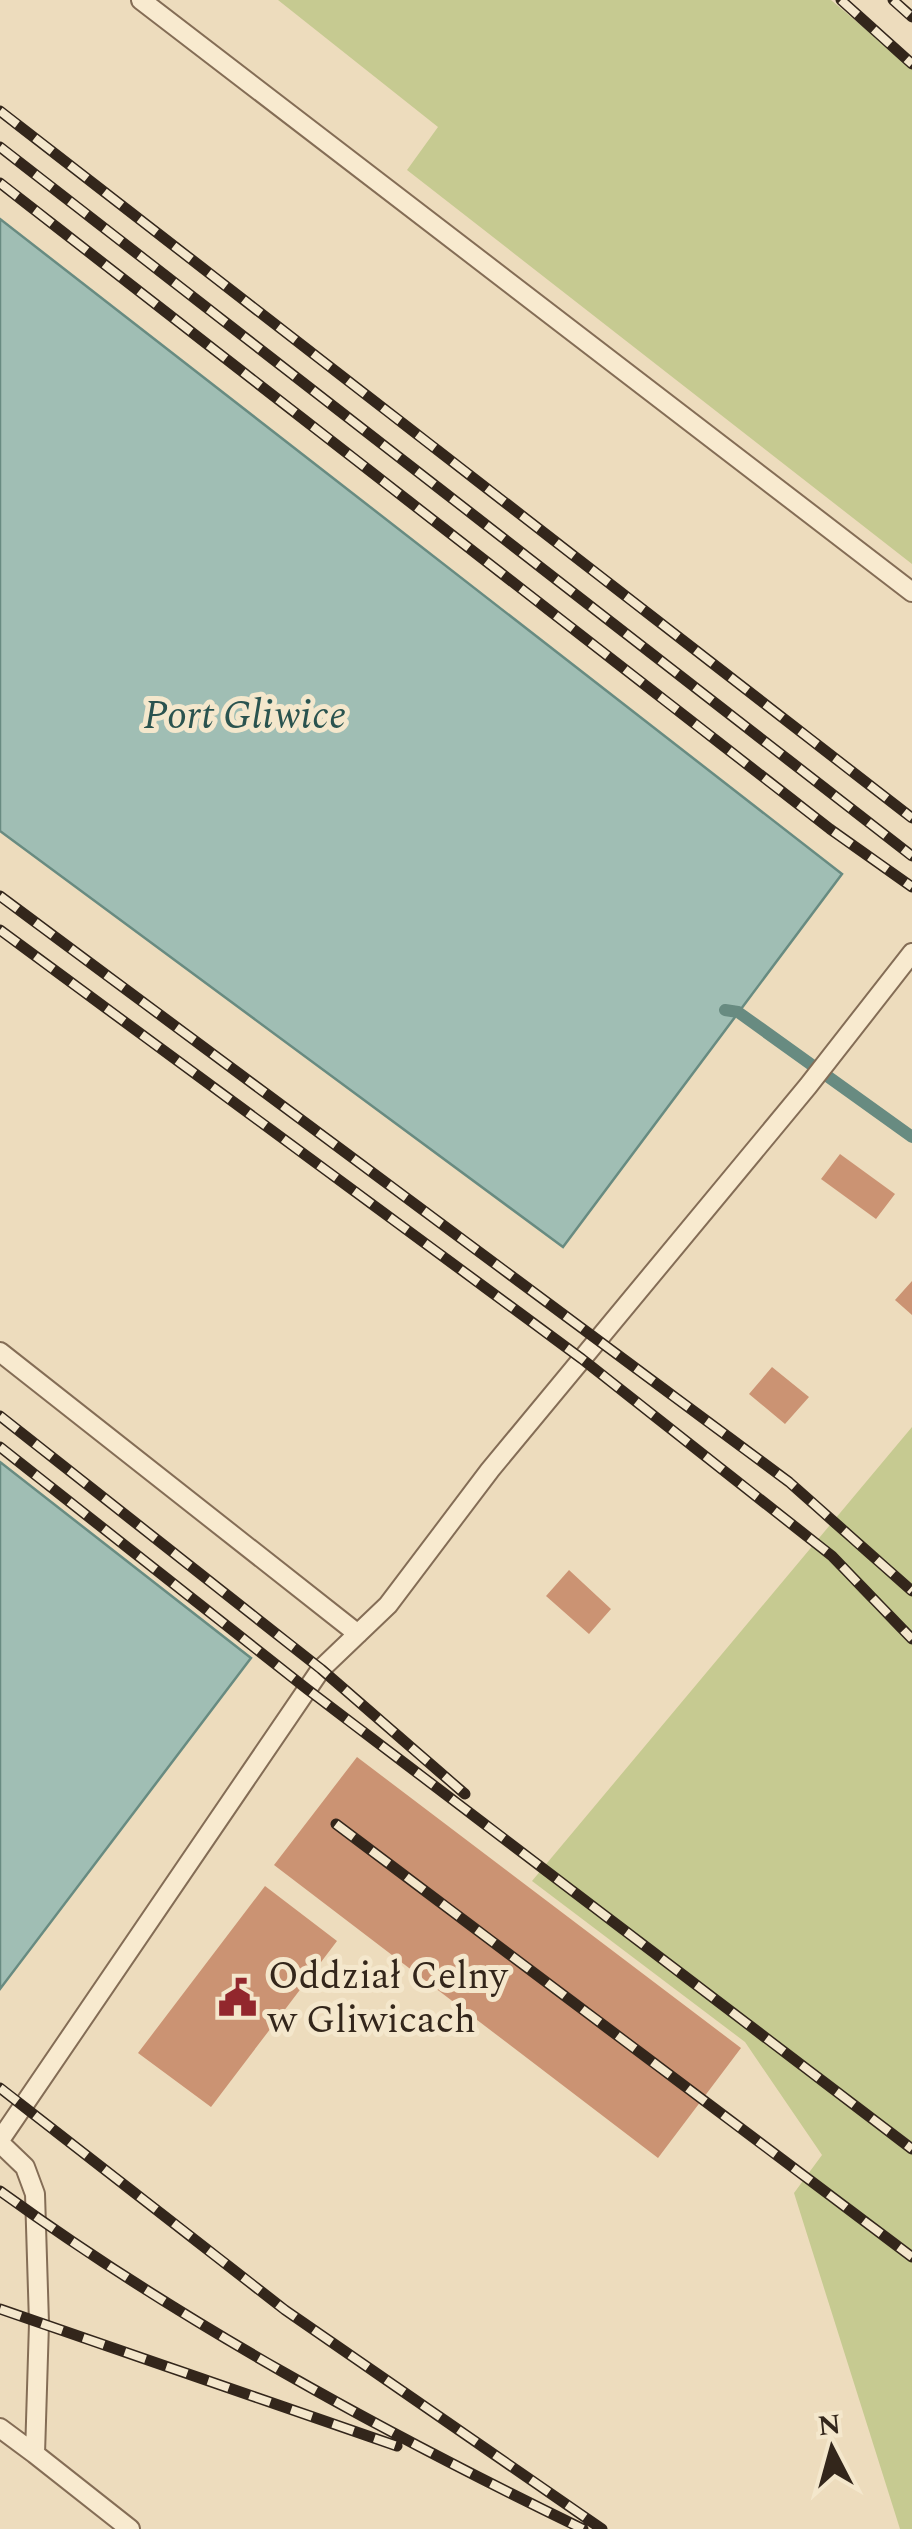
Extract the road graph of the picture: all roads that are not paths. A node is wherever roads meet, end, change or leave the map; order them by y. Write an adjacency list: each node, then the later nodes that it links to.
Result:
1 (141, 0): 2 (lane)
2 (912, 592)
3 (912, 953): 5 (lane)
4 (0, 1352): 5 (lane)
5 (358, 1634): 6 (lane)
6 (0, 2142): 8 (lane)
7 (0, 2428): 8 (lane)
8 (35, 2454): 9 (lane)
9 (130, 2529)

